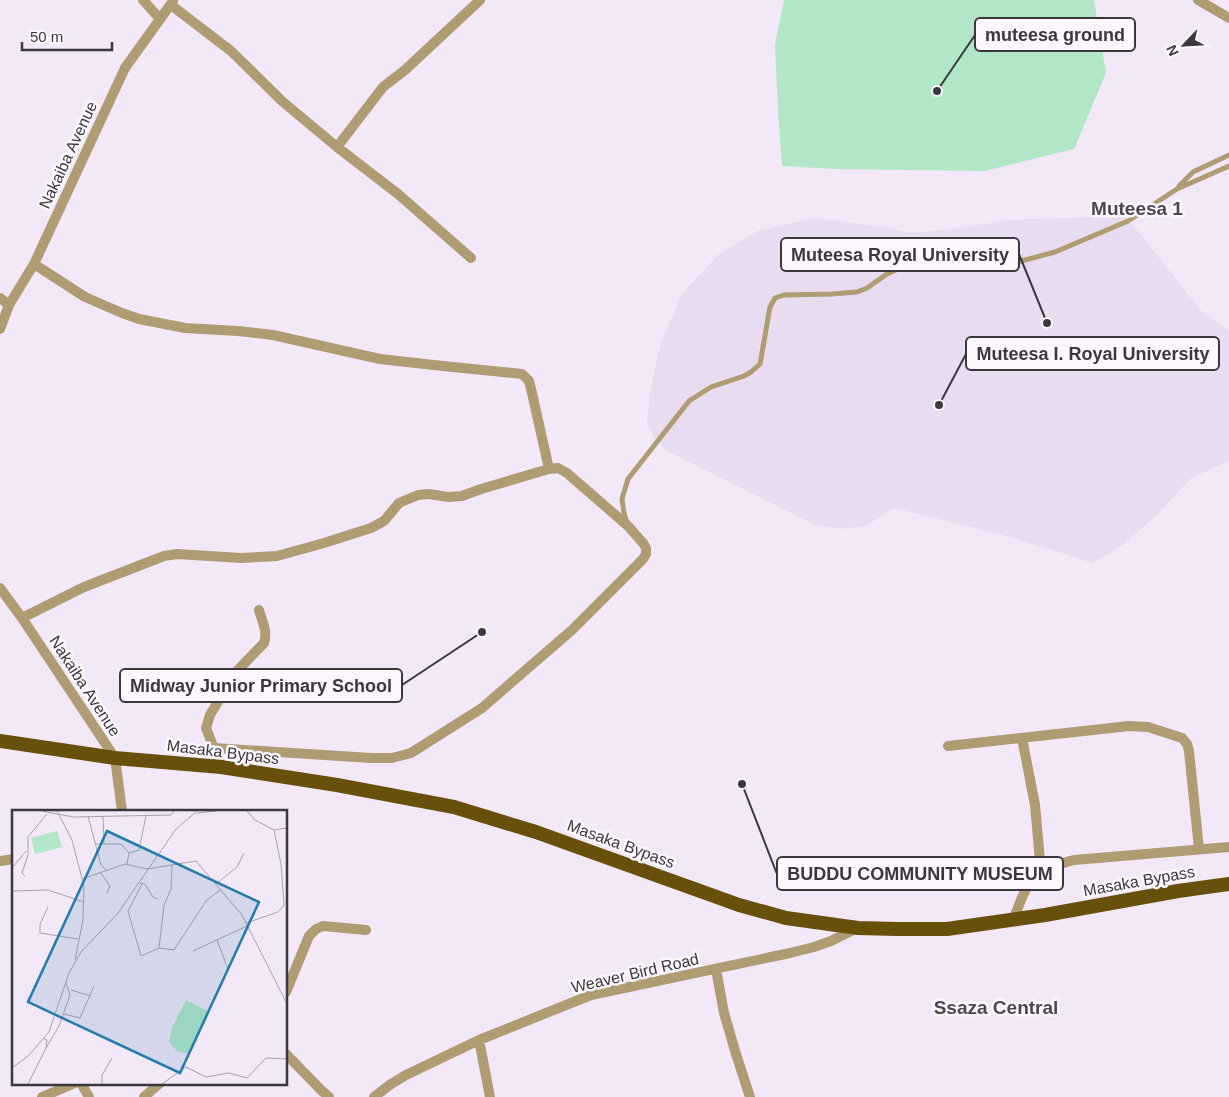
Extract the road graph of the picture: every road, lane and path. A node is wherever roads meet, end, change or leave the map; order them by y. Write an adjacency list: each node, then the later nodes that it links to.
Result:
1 (143, 0): 6 (street)
2 (480, 0): 7 (street)
3 (1198, 0): 5 (street)
4 (172, 2): 6 (street, Nakaiba Avenue); 7 (street)
5 (1229, 18)
6 (160, 19): 12 (street, Nakaiba Avenue)
7 (337, 147): 11 (street)
8 (1229, 155): 10 (lane)
9 (1229, 166): 10 (lane)
10 (1177, 188): 17 (lane)
11 (471, 258)
12 (34, 264): 14 (street, Nakaiba Avenue); 16 (street)
13 (0, 298): 14 (street)
14 (9, 305): 15 (street, Nakaiba Avenue)
15 (0, 329)
16 (550, 469): 17 (street); 20 (street)
17 (628, 526): 24 (street)
18 (0, 588): 20 (street, Nakaiba Avenue)
19 (259, 610): 24 (street)
20 (22, 618): 25 (street, Nakaiba Avenue)
21 (1022, 738): 23 (street); 29 (street); 30 (street)
22 (0, 741): 25 (highway, Masaka Bypass)
23 (948, 746)
24 (214, 748): 26 (street)
25 (115, 758): 26 (highway, Masaka Bypass); 27 (street, Nakaiba Avenue)
26 (221, 767): 33 (highway, Masaka Bypass)
27 (122, 810)
28 (1229, 846): 29 (street)
29 (1199, 849): 30 (street)
30 (1041, 872): 32 (street)
31 (1229, 884): 32 (highway, Masaka Bypass)
32 (1013, 920): 33 (highway, Masaka Bypass)
33 (858, 928): 35 (street, Weaver Bird Road)
34 (366, 930): 36 (street)
35 (716, 969): 37 (street, Weaver Bird Road); 48 (street)
36 (288, 987)
37 (479, 1040): 46 (street, Weaver Bird Road); 47 (street)
38 (288, 1056): 45 (street)
39 (73, 1084): 42 (street)
40 (82, 1084): 43 (street)
41 (159, 1084): 44 (street)
42 (42, 1097)
43 (89, 1097)
44 (144, 1097)
45 (329, 1097)
46 (374, 1097)
47 (490, 1097)
48 (750, 1097)

